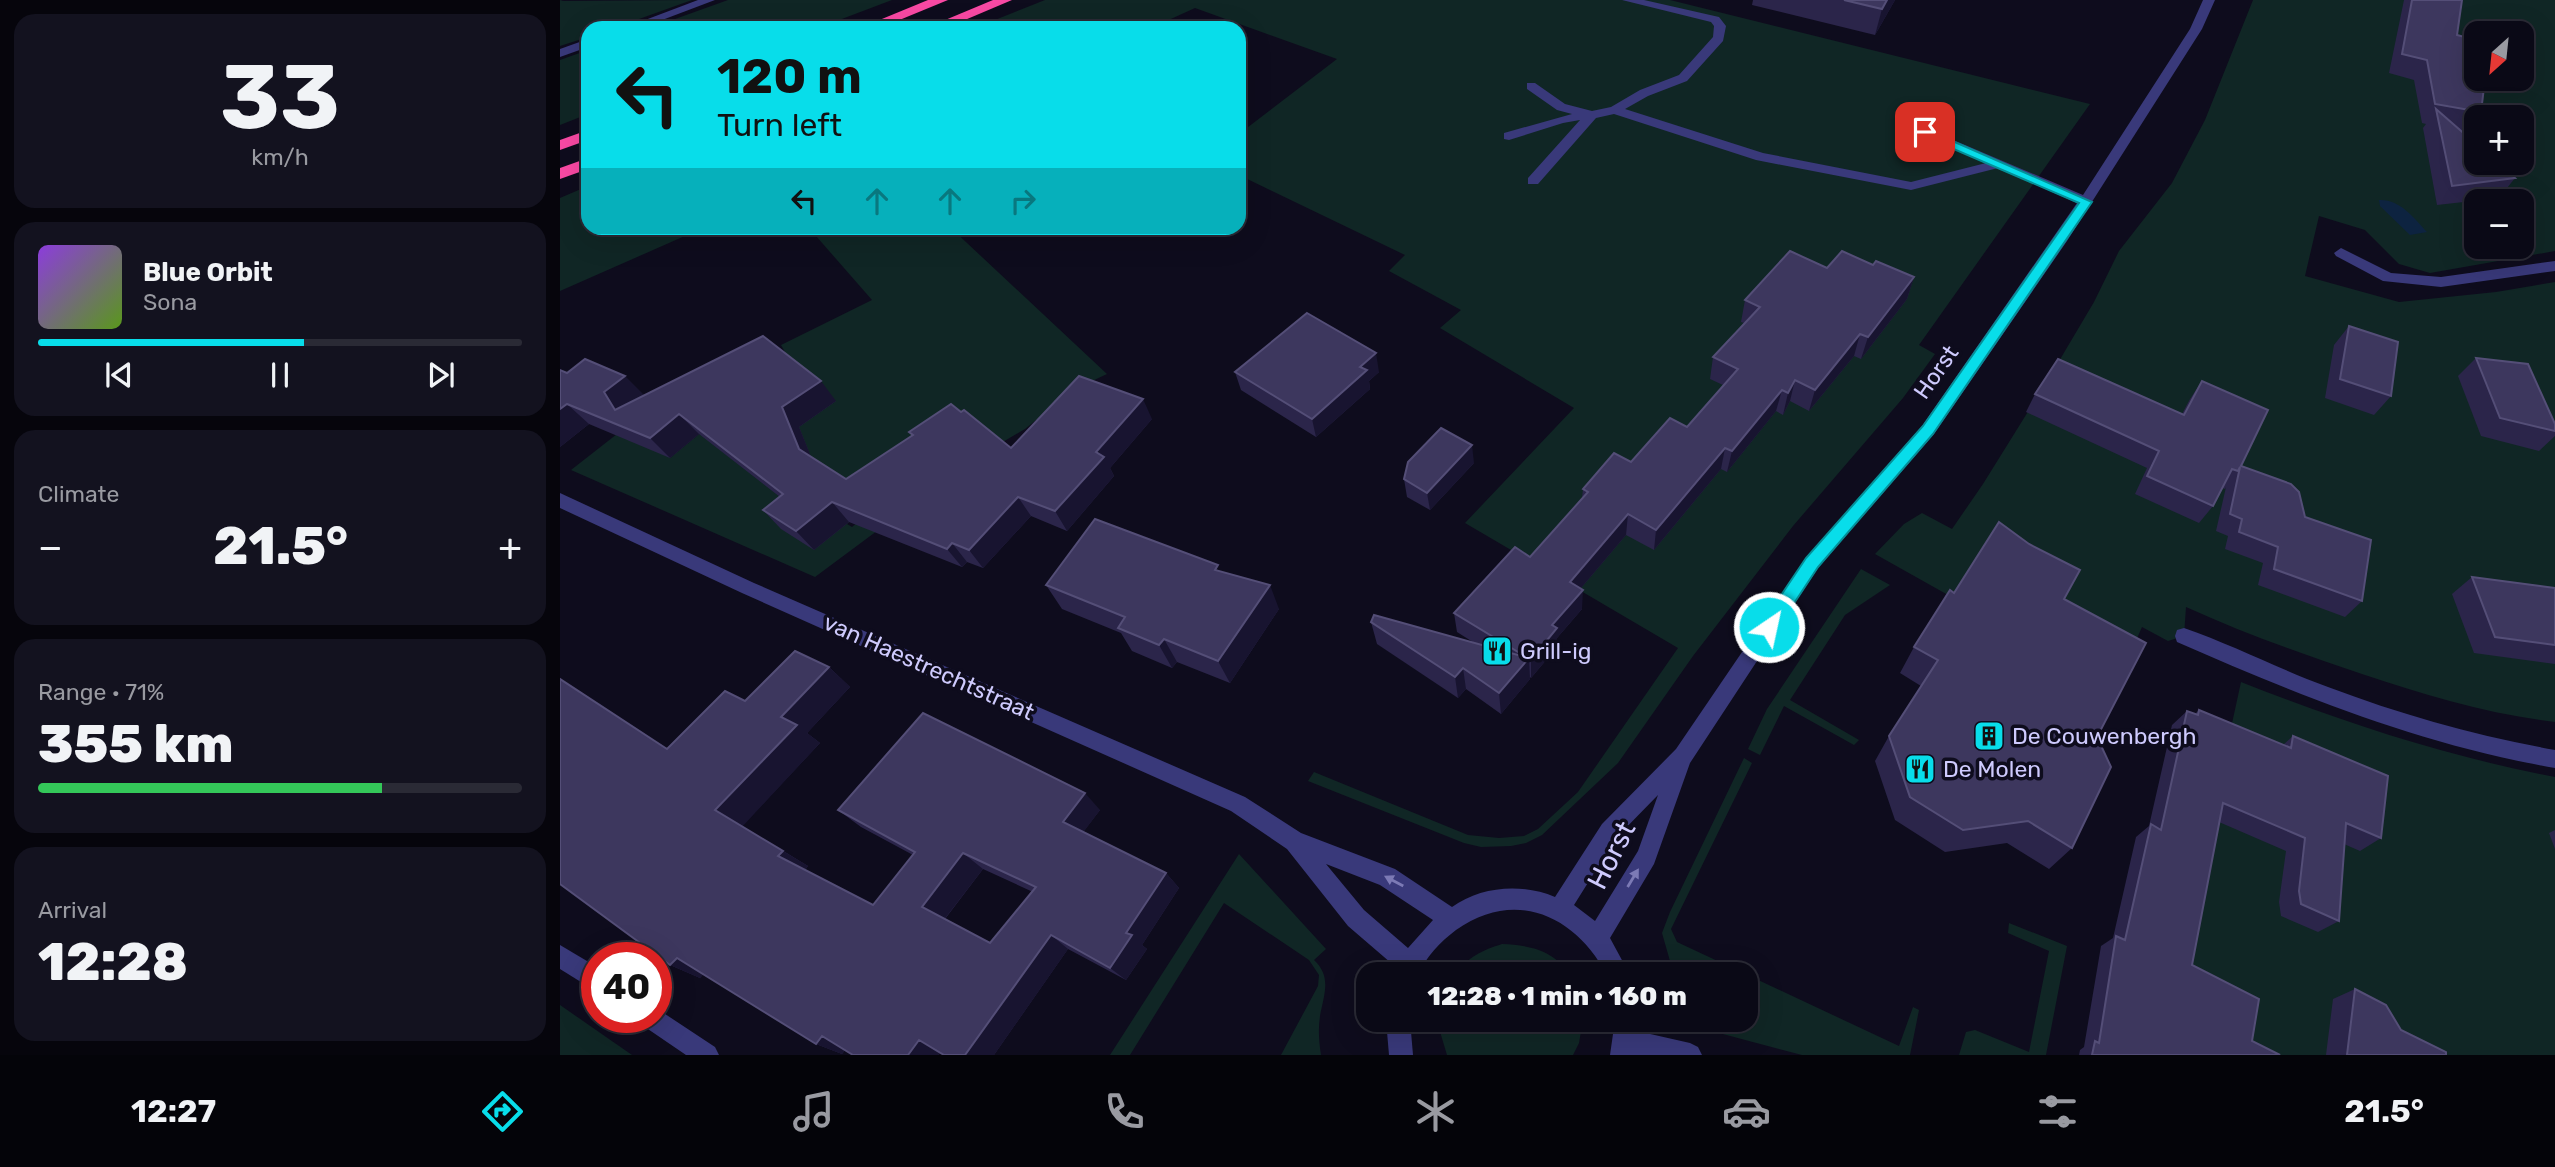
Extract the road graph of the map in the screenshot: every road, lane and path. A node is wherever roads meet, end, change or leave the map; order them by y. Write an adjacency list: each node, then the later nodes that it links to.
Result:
1 (709, 0): 6 (street)
2 (940, 0): 7 (highway)
3 (1004, 0): 8 (highway)
4 (1628, 0): 12 (street)
5 (2209, 0): 22 (street, Horst)
6 (650, 21)
7 (885, 21)
8 (951, 21)
9 (581, 46): 10 (street)
10 (560, 53)
11 (1531, 86): 13 (street)
12 (1615, 110): 13 (street); 18 (street)
13 (1592, 115): 15 (street); 21 (street)
14 (1925, 132): 18 (street)
15 (1509, 136)
16 (581, 138): 17 (highway)
17 (560, 145)
18 (1999, 164): 22 (street)
19 (581, 166): 20 (highway)
20 (560, 174)
21 (1533, 181)
22 (2086, 202): 27 (street, Horst)
23 (2341, 253): 24 (street)
24 (2555, 266)
25 (560, 500): 29 (street, van Haestrechtstraat)
26 (2184, 636): 28 (street)
27 (1683, 756): 30 (street, Horst); 32 (street, Horst, one-way to 27)
28 (2555, 759)
29 (1294, 841): 31 (street, van Haestrechtstraat, one-way to 29); 34 (street, van Haestrechtstraat)
30 (1560, 908): 31 (street); 32 (street)
31 (1451, 919): 35 (street)
32 (1598, 937): 36 (street)
33 (560, 956): 37 (street)
34 (1400, 962)
35 (1413, 962)
36 (1612, 962)
37 (581, 970)
38 (672, 1032): 41 (street)
39 (1399, 1032): 42 (street)
40 (1625, 1039): 43 (street)
41 (707, 1055)
42 (1401, 1055)
43 (1689, 1055)

